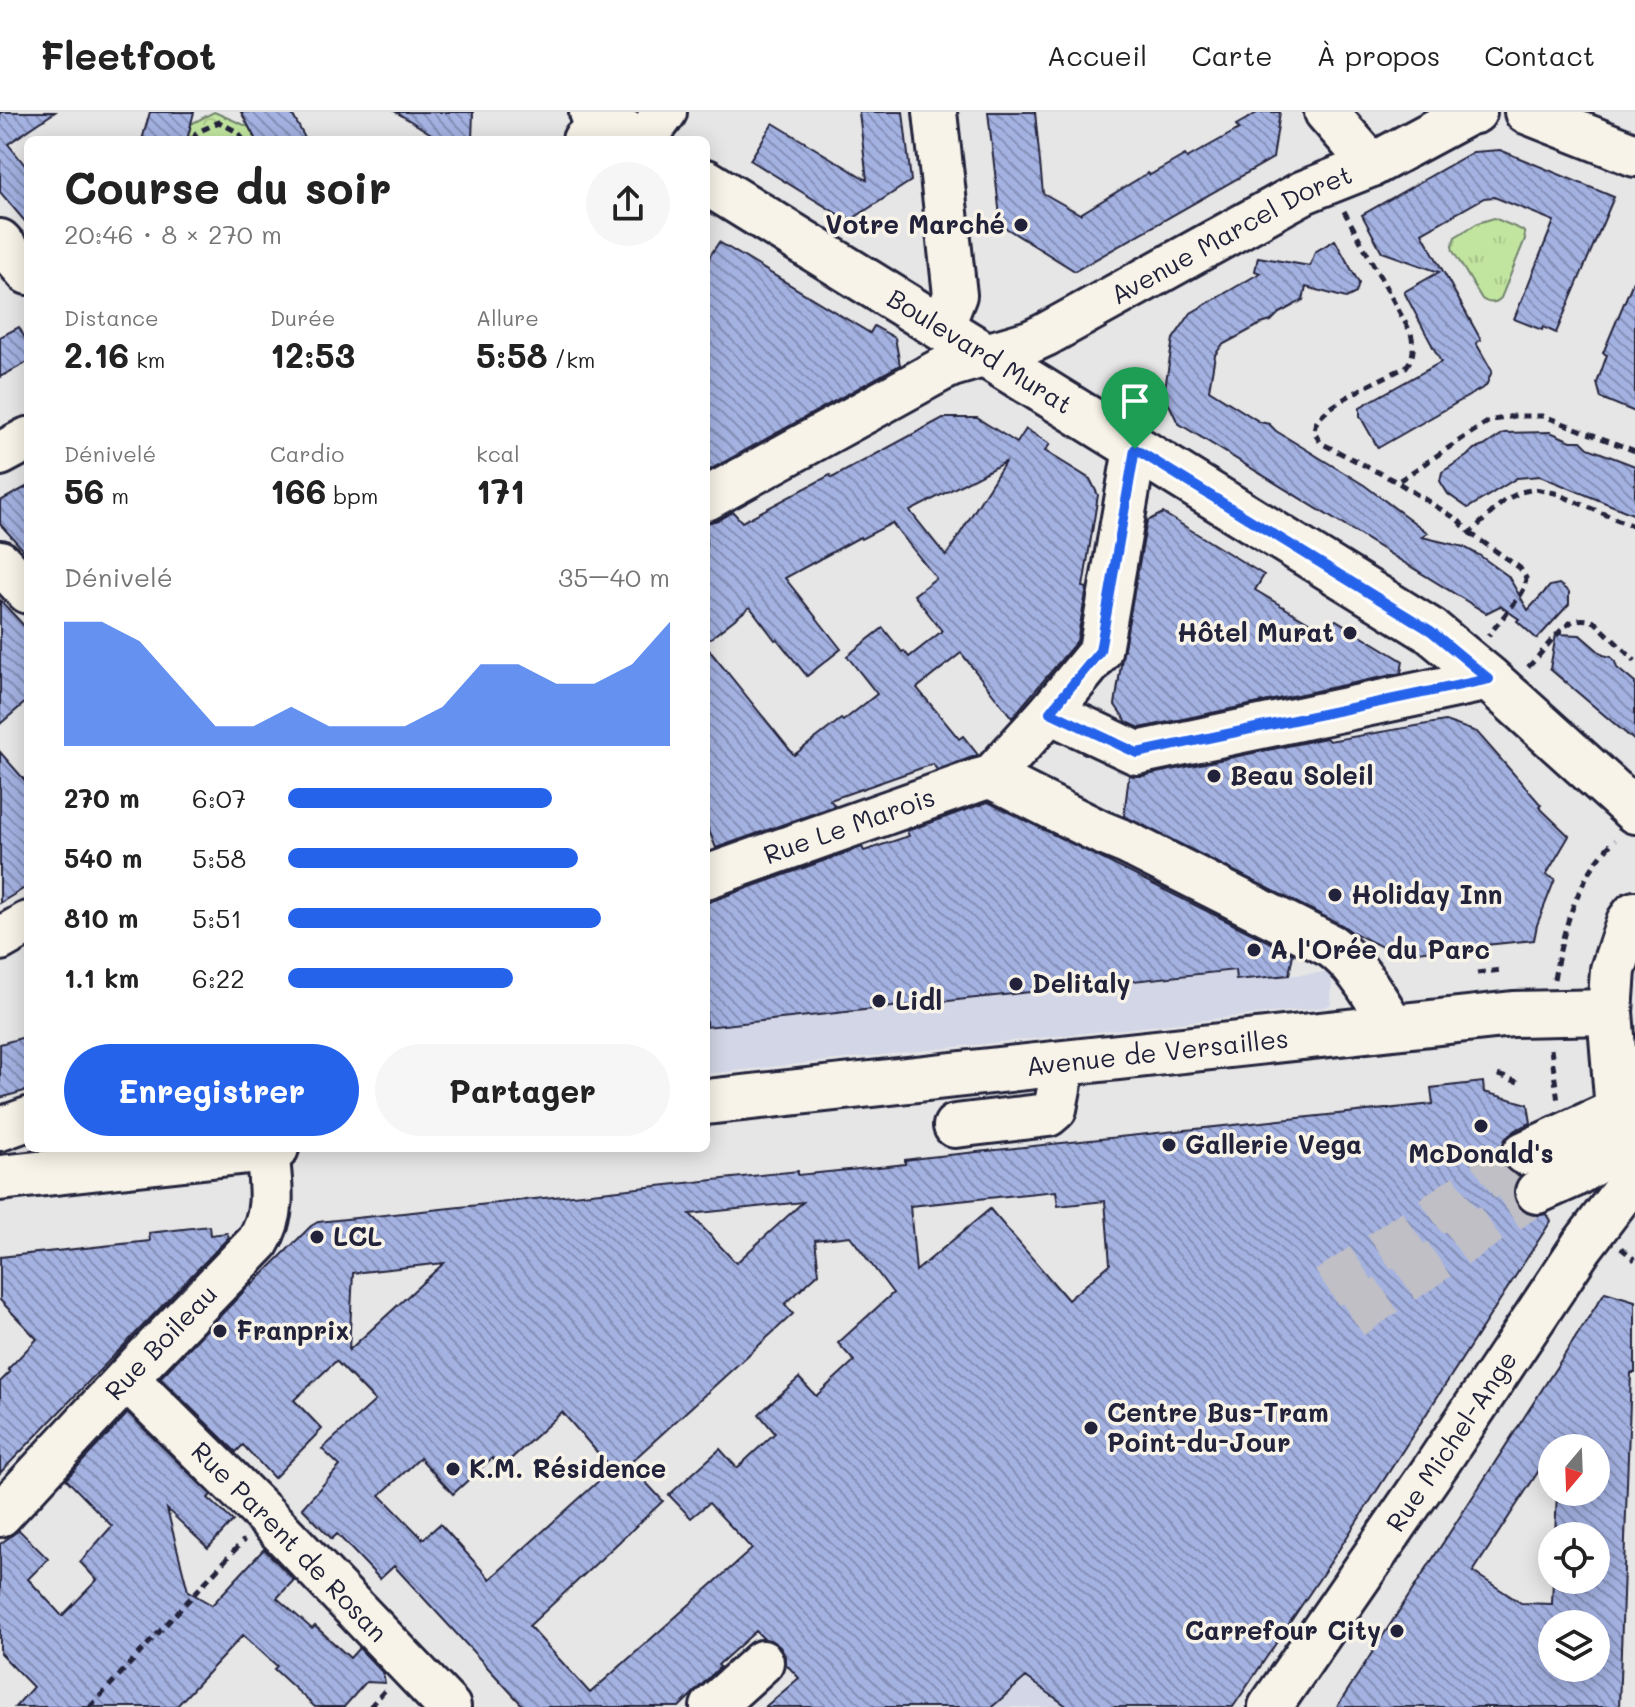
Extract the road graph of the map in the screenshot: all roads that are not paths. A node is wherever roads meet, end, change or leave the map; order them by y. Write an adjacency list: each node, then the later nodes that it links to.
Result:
1 (665, 112): 6 (street)
2 (935, 112): 12 (street)
3 (1326, 112): 8 (street)
4 (1475, 112): 8 (street, Avenue Marcel Doret)
5 (1526, 112): 7 (street)
6 (613, 131)
7 (1635, 155)
8 (1372, 165): 13 (street, Avenue Marcel Doret)
9 (710, 184): 12 (main road, Boulevard Murat)
10 (0, 241): 11 (street)
11 (24, 268)
12 (942, 328): 13 (main road, Boulevard Murat)
13 (988, 355): 15 (main road, Boulevard Murat); 17 (street, Avenue Marcel Doret)
14 (24, 441): 16 (street)
15 (1135, 449): 20 (main road, Boulevard Murat); 21 (street)
16 (0, 454)
17 (710, 497)
18 (0, 562): 19 (street)
19 (24, 588)
20 (1489, 679): 21 (street); 23 (main road, Boulevard Murat)
21 (1050, 712): 22 (street)
22 (991, 777): 24 (street, Rue Le Marois); 29 (street)
23 (1628, 823)
24 (710, 876)
25 (1635, 914): 28 (main road)
26 (24, 925): 27 (street)
27 (0, 939)
28 (1610, 1012): 29 (main road, Avenue de Versailles); 35 (main road)
29 (1394, 1027): 30 (main road, Avenue de Versailles)
30 (1064, 1063): 31 (main road, Avenue de Versailles); 33 (street)
31 (710, 1102)
32 (24, 1120): 34 (street)
33 (955, 1126)
34 (0, 1129)
35 (1629, 1146): 38 (street); 45 (street, Rue Michel-Ange)
36 (239, 1152): 39 (main road)
37 (267, 1152): 40 (street, Rue Boileau)
38 (1530, 1172)
39 (0, 1178)
40 (127, 1379): 41 (street, Rue Boileau); 43 (street, Rue Parent de Rosan)
41 (0, 1515)
42 (762, 1662): 44 (street)
43 (449, 1707)
44 (712, 1707)
45 (1270, 1707)

